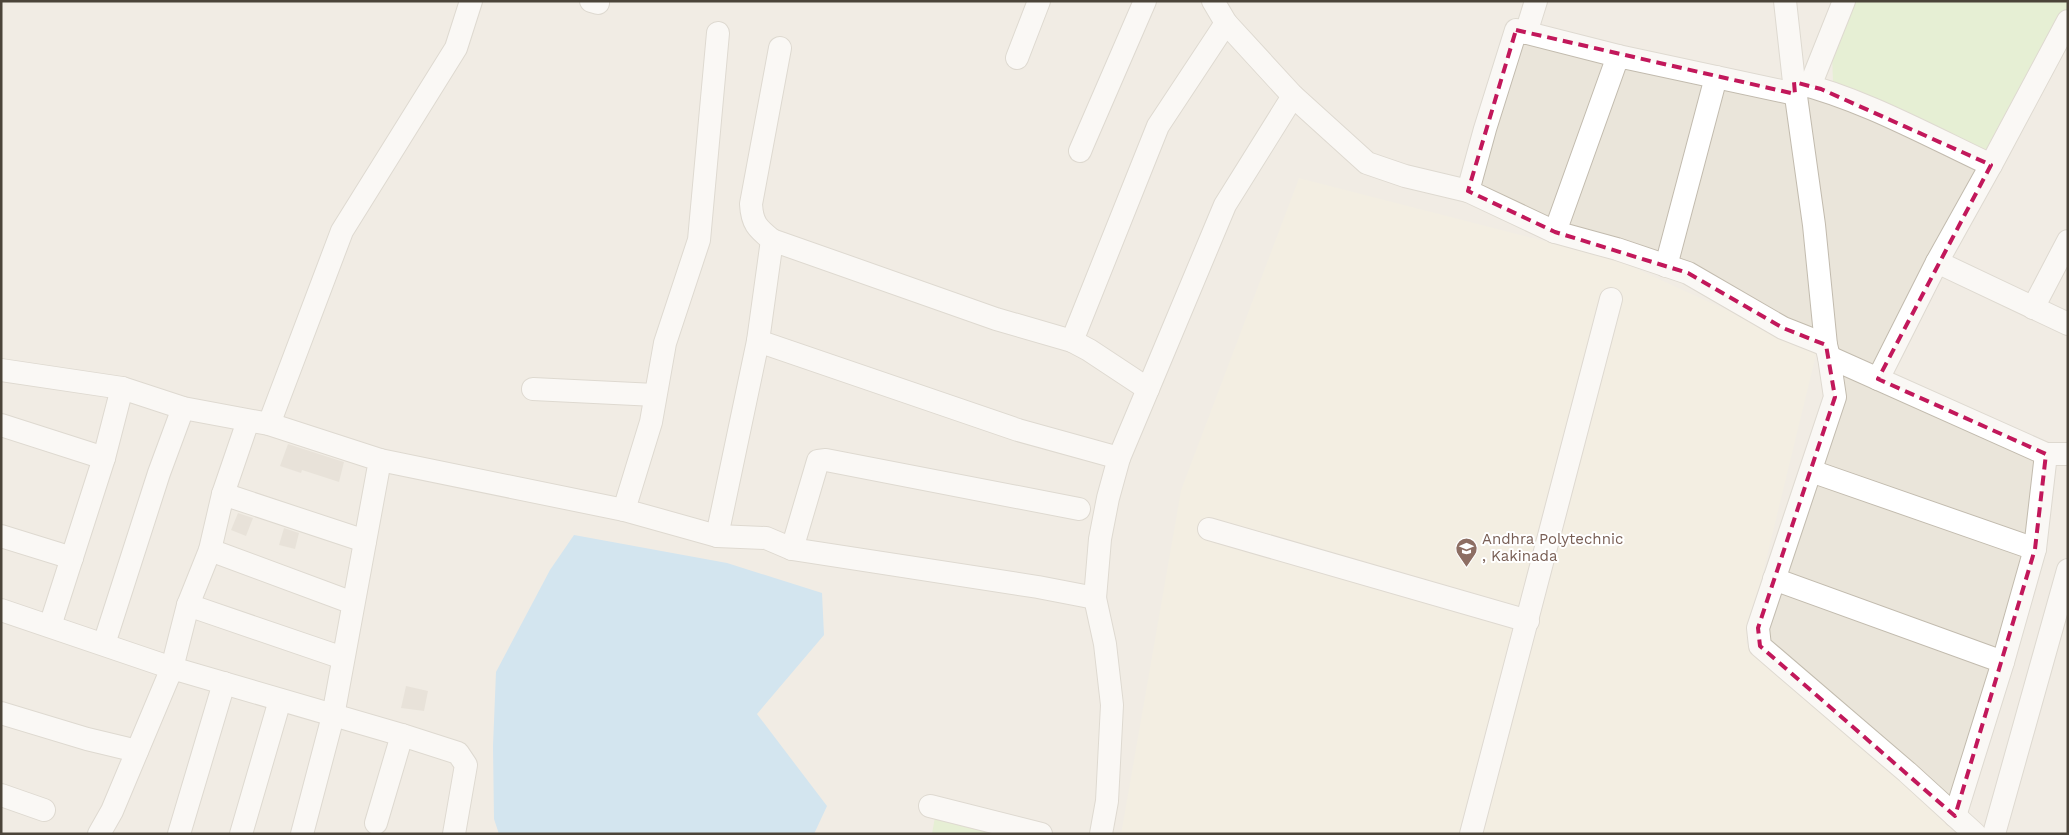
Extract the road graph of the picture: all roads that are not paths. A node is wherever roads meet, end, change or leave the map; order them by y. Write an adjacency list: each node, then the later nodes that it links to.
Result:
1 (471, 1): 39 (street)
2 (1039, 1): 14 (street)
3 (1144, 1): 18 (street)
4 (1213, 1): 9 (street)
5 (1536, 1): 10 (street)
6 (1785, 1): 16 (street)
7 (1844, 1): 16 (street)
8 (2068, 21): 19 (street)
9 (1226, 23): 17 (street); 30 (street)
10 (1526, 33): 13 (street); 20 (street)
11 (718, 34): 37 (street)
12 (780, 48): 22 (street)
13 (1618, 56): 15 (street); 21 (street)
14 (1017, 58)
15 (1716, 77): 16 (street); 25 (street)
16 (1800, 87): 19 (street); 31 (street)
17 (1293, 96): 20 (street); 36 (street)
18 (1080, 151)
19 (1991, 165): 24 (street)
20 (1468, 191): 21 (street)
21 (1555, 232): 25 (street)
22 (772, 240): 29 (street); 30 (street)
23 (2068, 241): 27 (street)
24 (1937, 262): 27 (street); 33 (street)
25 (1666, 266): 31 (street)
26 (1611, 299): 63 (street)
27 (2033, 308): 28 (street)
28 (2068, 324)
29 (758, 341): 43 (street); 51 (street)
30 (1072, 341): 36 (street)
31 (1828, 351): 33 (street); 45 (street)
32 (1, 370): 34 (street)
33 (1878, 379): 41 (street)
34 (122, 388): 38 (street); 42 (street)
35 (533, 389): 37 (street)
36 (1148, 389): 43 (street)
37 (655, 395): 48 (street)
38 (183, 408): 39 (street); 65 (street)
39 (258, 423): 44 (street); 46 (street)
40 (1, 425): 42 (street)
41 (2057, 454): 55 (street)
42 (104, 458): 56 (street)
43 (1119, 458): 59 (street)
44 (380, 460): 48 (street); 52 (street)
45 (1811, 471): 55 (street); 58 (street)
46 (223, 494): 52 (street); 53 (street)
47 (1080, 509): 54 (street)
48 (624, 510): 51 (street)
49 (1209, 529): 63 (street)
50 (1, 536): 56 (street)
51 (717, 536): 54 (street)
52 (365, 542): 60 (street)
53 (210, 550): 60 (street); 61 (street)
54 (792, 550): 59 (street)
55 (2035, 550): 67 (street)
56 (72, 558): 64 (street)
57 (2068, 570): 89 (street)
58 (1774, 579): 67 (street); 78 (street)
59 (1095, 598): 86 (street)
60 (353, 603): 66 (street)
61 (188, 605): 66 (street); 68 (street)
62 (1, 610): 64 (street)
63 (1528, 621): 87 (street)
64 (50, 626): 65 (street)
65 (104, 644): 68 (street)
66 (343, 658): 72 (street)
67 (2003, 662): 78 (street)
68 (172, 668): 69 (street); 74 (street)
69 (224, 683): 70 (street); 81 (street)
70 (280, 700): 72 (street); 82 (street)
71 (1, 713): 74 (street)
72 (333, 716): 73 (street); 83 (street)
73 (402, 735): 79 (street); 84 (street)
74 (137, 751): 80 (street)
75 (1, 795): 77 (street)
76 (930, 806): 85 (street)
77 (44, 810)
78 (1955, 816): 88 (street)
79 (376, 823)
80 (99, 834)
81 (179, 834)
82 (241, 834)
83 (302, 834)
84 (454, 834)
85 (1041, 834)
86 (1101, 834)
87 (1471, 834)
88 (1975, 834)
89 (1994, 834)

